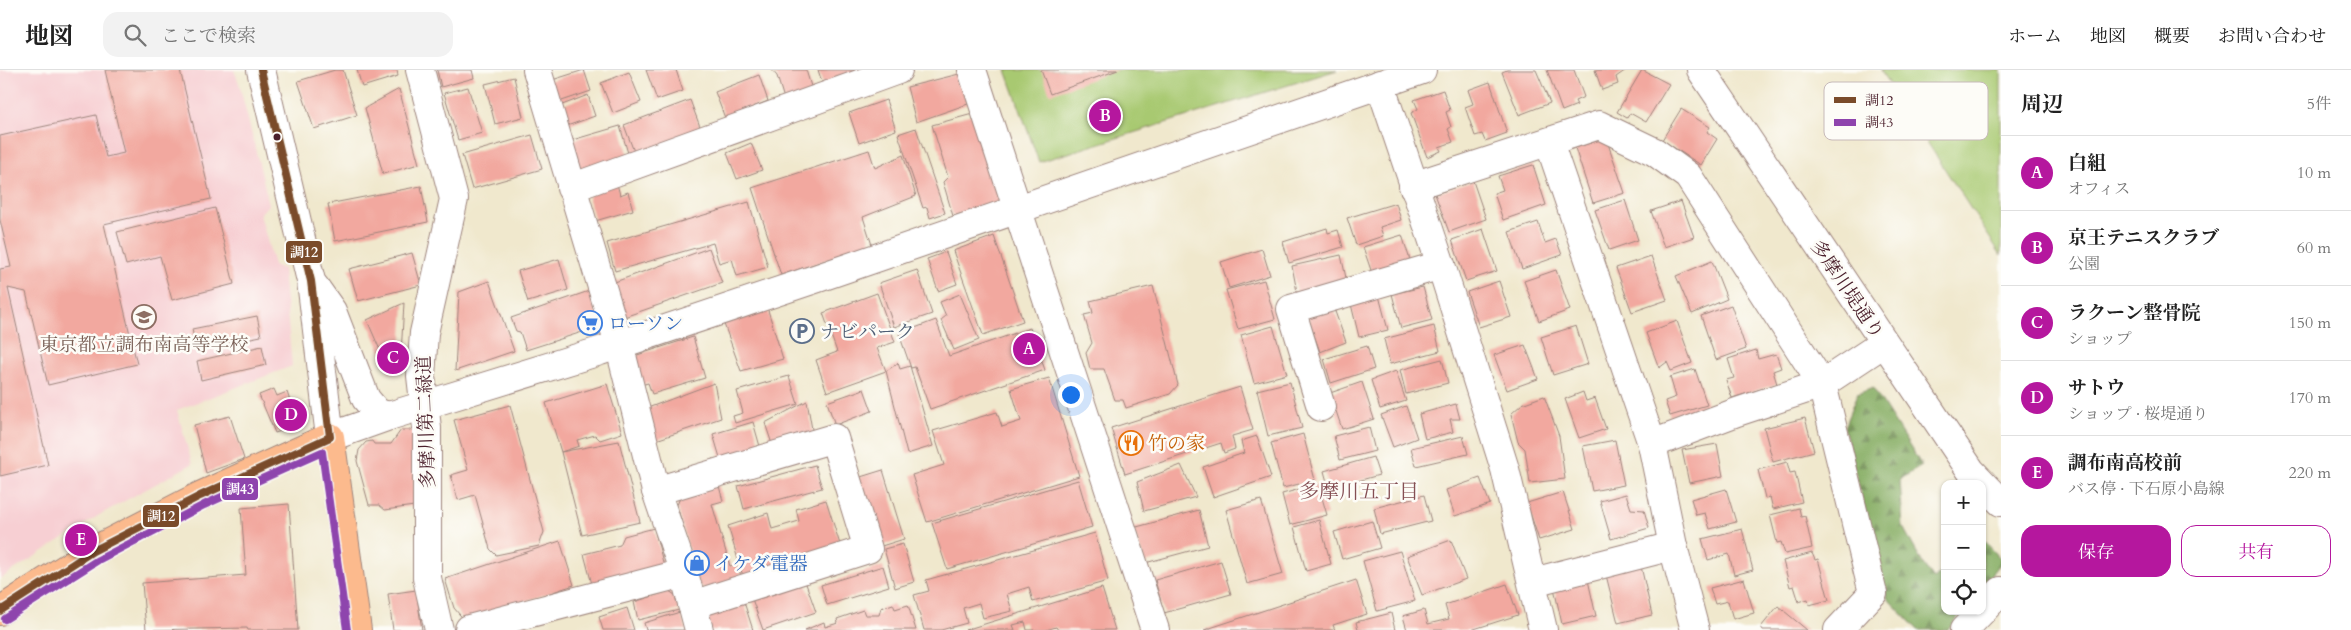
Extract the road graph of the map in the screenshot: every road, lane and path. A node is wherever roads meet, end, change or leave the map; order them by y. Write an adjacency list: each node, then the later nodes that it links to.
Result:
1 (261, 70): 14 (street)
2 (420, 70): 18 (street, 多摩川第二緑道)
3 (537, 70): 11 (street)
4 (898, 70): 11 (street)
5 (972, 70): 12 (street)
6 (1422, 70): 8 (street)
7 (1701, 70): 15 (street, 多摩川堤通り)
8 (1380, 84): 10 (street); 12 (street)
9 (1549, 142): 10 (street); 17 (street); 22 (street)
10 (1413, 186): 13 (street)
11 (571, 188): 16 (street)
12 (1018, 210): 16 (street); 36 (street)
13 (1441, 265): 19 (street); 27 (street)
14 (311, 281): 20 (street); 21 (street)
15 (1884, 343): 17 (street); 24 (street, 多摩川堤通り)
16 (619, 344): 18 (street); 23 (street)
17 (1822, 384): 22 (street); 39 (street)
18 (424, 406): 20 (street); 35 (street, 多摩川第二緑道)
19 (1321, 407)
20 (389, 416): 21 (street)
21 (330, 437): 30 (main road); 34 (main road)
22 (1652, 444): 25 (street)
23 (656, 491): 26 (street); 32 (street)
24 (2001, 502)
25 (1673, 546): 27 (street); 38 (street)
26 (684, 573): 32 (street); 33 (street)
27 (1533, 582): 37 (street)
28 (2001, 591): 29 (street)
29 (1986, 607)
30 (0, 612)
31 (1978, 615): 40 (street)
32 (696, 617)
33 (469, 629)
34 (357, 630)
35 (439, 630)
36 (1155, 630)
37 (1543, 630)
38 (1694, 630)
39 (1838, 630)
40 (1964, 630)

